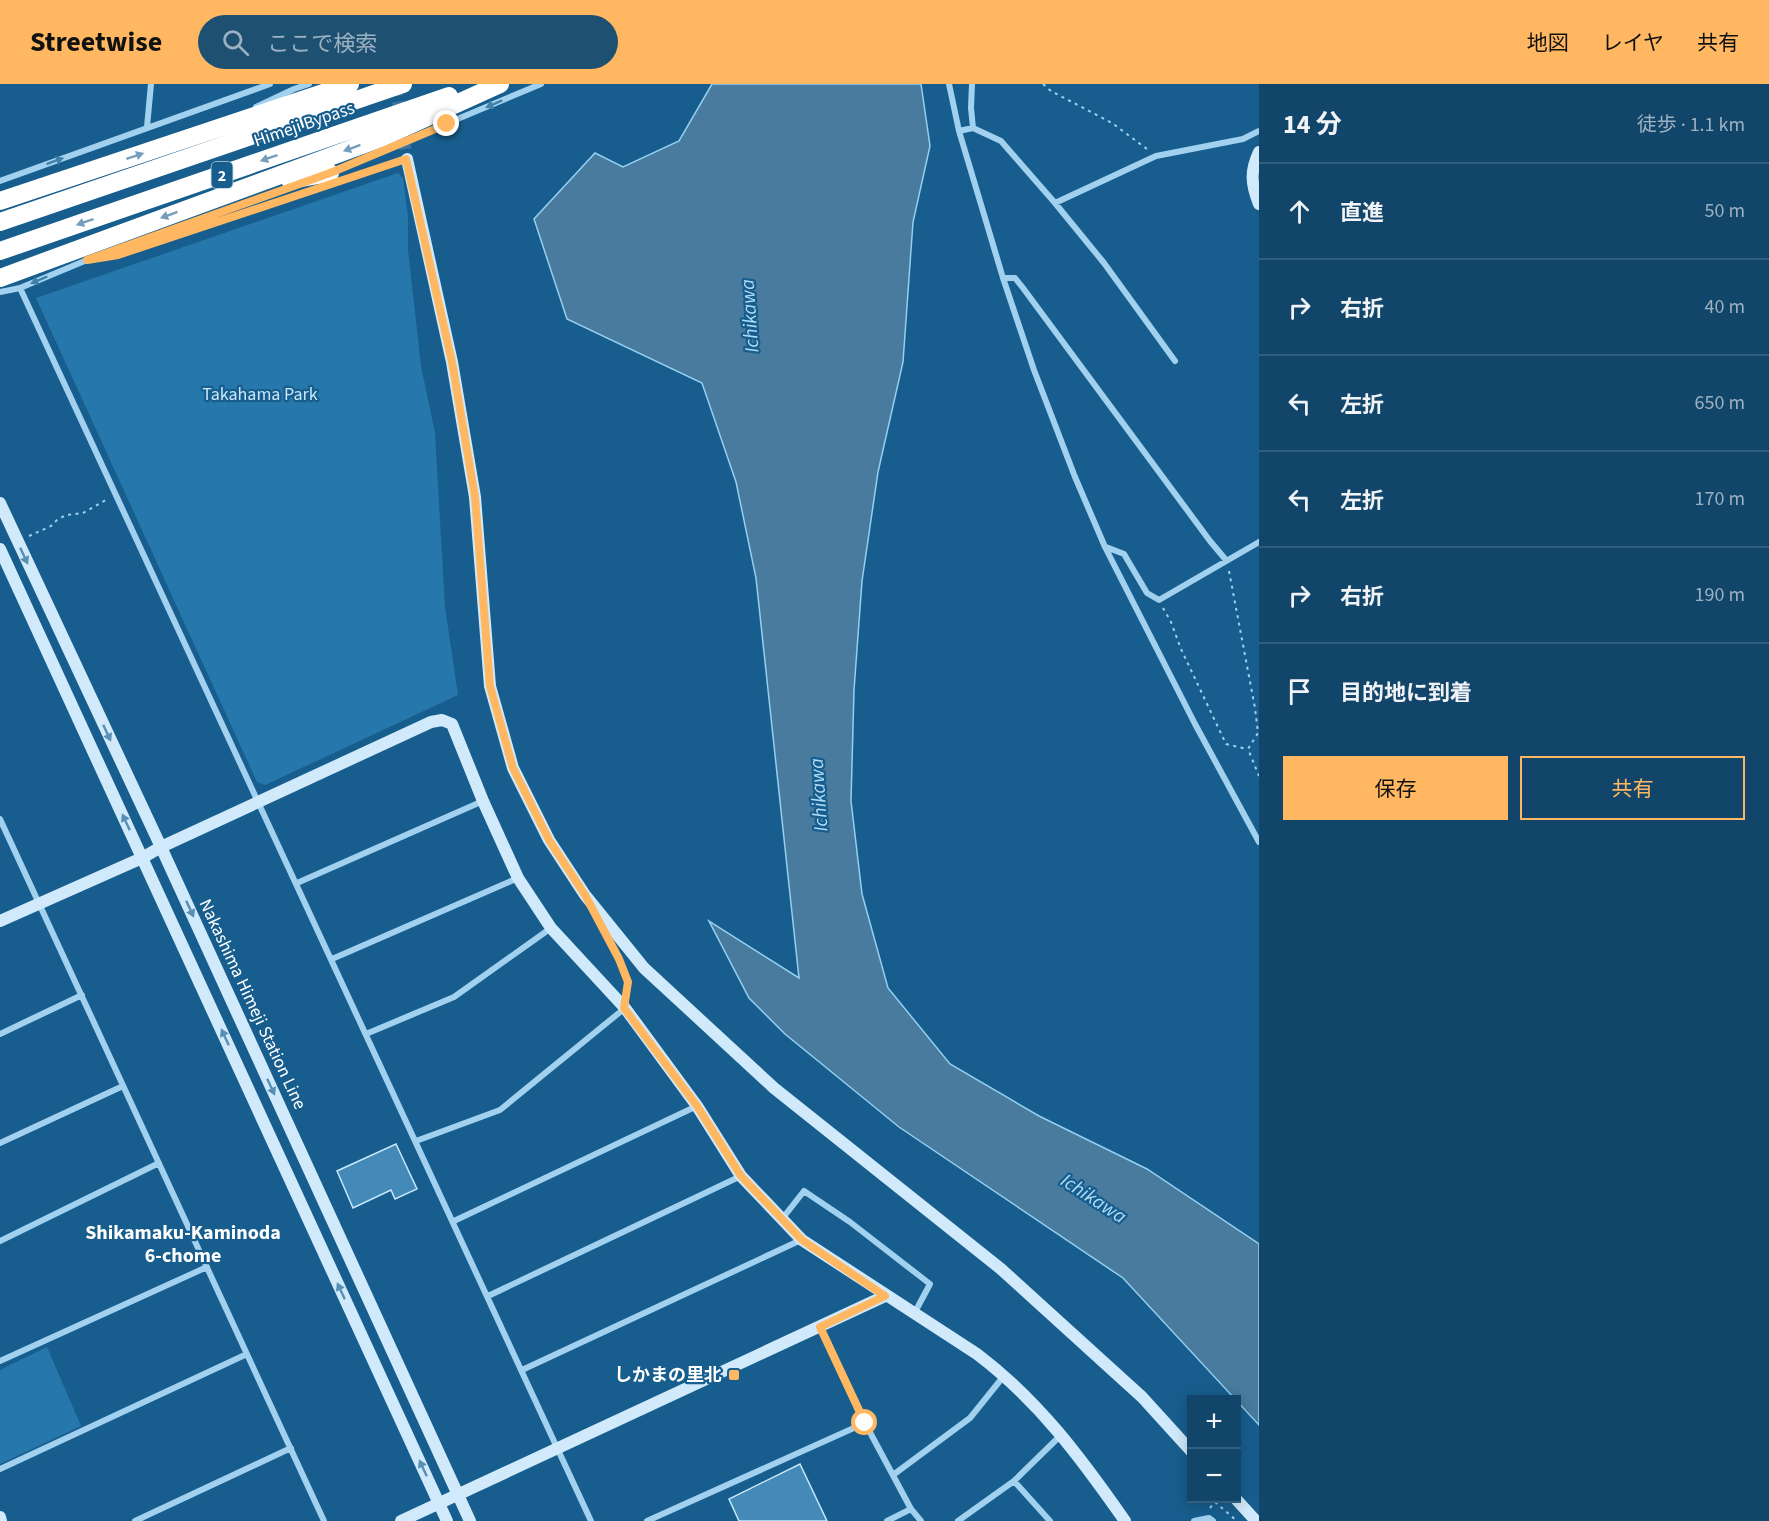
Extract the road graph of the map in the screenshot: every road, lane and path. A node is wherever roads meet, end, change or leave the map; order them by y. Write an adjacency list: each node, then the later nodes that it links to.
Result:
1 (146, 84): 2 (street)
2 (151, 84): 14 (street)
3 (270, 84): 14 (street)
4 (309, 84): 18 (street)
5 (350, 84): 18 (highway)
6 (403, 84): 28 (highway, Himeji Bypass / 2)
7 (485, 84): 13 (highway, Himeji Bypass / 2)
8 (500, 84): 13 (highway)
9 (541, 84): 13 (street, one-way to 13)
10 (949, 84): 16 (street)
11 (972, 84): 15 (street)
12 (1043, 84): 20 (path)
13 (445, 111): 22 (street); 24 (highway, one-way to 24); 29 (highway, Himeji Bypass / 2, one-way to 29)
14 (147, 127): 23 (street, one-way to 14)
15 (973, 128): 16 (street); 26 (street)
16 (959, 131): 32 (street)
17 (1259, 131): 20 (street)
18 (196, 135): 25 (highway, one-way to 18)
19 (1259, 152): 27 (street)
20 (1156, 156): 26 (street)
21 (406, 159): 30 (street); 54 (street)
22 (330, 173): 24 (highway); 30 (street)
23 (0, 181)
24 (244, 188): 31 (highway, one-way to 31)
25 (0, 201)
26 (1055, 203): 35 (street)
27 (1259, 204)
28 (0, 222)
29 (0, 251)
30 (87, 260): 33 (street, one-way to 33)
31 (0, 278)
32 (1003, 278): 40 (street); 42 (street)
33 (20, 288): 34 (street); 36 (street)
34 (0, 292)
35 (1175, 361)
36 (118, 496): 38 (path); 47 (street)
37 (0, 503): 38 (street, Nakashima Himeji Station Line)
38 (17, 542): 50 (street, Nakashima Himeji Station Line, one-way to 50)
39 (1259, 542): 42 (street)
40 (1106, 547): 43 (street); 49 (street)
41 (0, 549): 51 (street, one-way to 41)
42 (1226, 560): 43 (street); 44 (path)
43 (1159, 600): 44 (path)
44 (1248, 749): 45 (path)
45 (1259, 776)
46 (483, 801): 47 (street); 52 (street); 53 (street)
47 (259, 802): 50 (street); 53 (street)
48 (0, 819): 55 (street)
49 (1259, 842)
50 (161, 847): 51 (street); 90 (street, Nakashima Himeji Station Line, one-way to 90)
51 (142, 858): 55 (street); 91 (street, one-way to 51)
52 (518, 878): 57 (street); 58 (street)
53 (297, 883): 58 (street)
54 (585, 895): 60 (street); 86 (street)
55 (40, 903): 56 (street); 59 (street)
56 (0, 921)
57 (551, 928): 60 (street); 62 (street)
58 (332, 959): 62 (street)
59 (82, 995): 61 (street); 63 (street)
60 (624, 1008): 64 (street); 65 (street)
61 (0, 1034)
62 (366, 1034): 65 (street)
63 (123, 1086): 66 (street); 67 (street)
64 (697, 1106): 68 (street); 70 (street)
65 (416, 1141): 70 (street)
66 (0, 1143)
67 (159, 1164): 72 (street); 73 (street)
68 (741, 1176): 69 (street); 74 (street)
69 (782, 1219): 71 (street); 76 (street)
70 (454, 1221): 74 (street)
71 (802, 1240): 75 (street); 80 (street)
72 (0, 1241)
73 (207, 1267): 78 (street); 79 (street)
74 (488, 1296): 80 (street)
75 (885, 1296): 76 (street); 77 (street)
76 (914, 1314): 81 (street)
77 (820, 1327): 82 (street); 85 (street)
78 (247, 1354): 84 (street); 87 (street)
79 (0, 1361)
80 (522, 1371): 85 (street)
81 (1005, 1375): 83 (street); 88 (street)
82 (865, 1423): 88 (street); 101 (street)
83 (1062, 1434): 89 (street); 106 (street)
84 (291, 1448): 95 (street); 96 (street)
85 (558, 1448): 90 (street); 100 (street)
86 (1188, 1449)
87 (0, 1469)
88 (893, 1475): 94 (street)
89 (1014, 1481): 104 (street); 105 (street)
90 (458, 1494): 91 (street); 99 (street, Nakashima Himeji Station Line)
91 (439, 1503): 97 (street); 98 (street)
92 (1216, 1503): 109 (path)
93 (1240, 1503): 110 (street)
94 (911, 1509): 102 (street); 103 (street)
95 (135, 1521)
96 (324, 1521)
97 (401, 1521)
98 (447, 1521)
99 (470, 1521)
100 (591, 1521)
101 (647, 1521)
102 (887, 1521)
103 (921, 1521)
104 (958, 1521)
105 (1050, 1521)
106 (1125, 1521)
107 (1194, 1521): 108 (street)
108 (1213, 1521)
109 (1237, 1521)
110 (1256, 1521)

